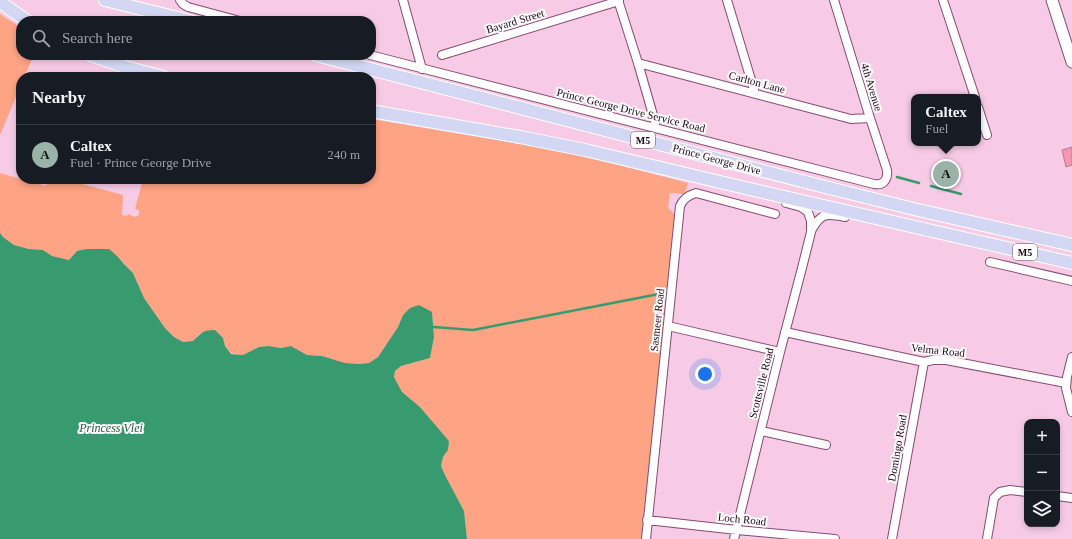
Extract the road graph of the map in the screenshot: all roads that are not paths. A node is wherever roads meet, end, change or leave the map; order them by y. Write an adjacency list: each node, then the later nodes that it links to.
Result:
1 (105, 0): 11 (main road)
2 (180, 0): 12 (street)
3 (403, 0): 19 (street)
4 (618, 0): 13 (street, Bayard Street); 18 (street)
5 (727, 0): 21 (street)
6 (834, 0): 25 (street, 4th Avenue)
7 (943, 0): 22 (street)
8 (1052, 0): 17 (main road)
9 (0, 2): 10 (main road)
10 (20, 16)
11 (170, 16)
12 (221, 16)
13 (442, 55)
14 (376, 57): 19 (street, Prince George Drive Service Road)
15 (105, 60): 20 (main road)
16 (335, 60): 33 (main road, Prince George Drive / M5)
17 (1072, 62)
18 (638, 63): 21 (street, Carlton Lane); 26 (street)
19 (422, 69): 26 (street, Prince George Drive Service Road)
20 (144, 72)
21 (755, 93): 25 (street, Carlton Lane)
22 (974, 94)
23 (376, 112): 29 (main road, Prince George Drive / M5)
24 (981, 116): 27 (street)
25 (870, 118): 28 (street, 4th Avenue)
26 (655, 128): 28 (street, Prince George Drive Service Road)
27 (987, 135)
28 (885, 181)
29 (741, 187): 31 (main road, Prince George Drive / M5); 32 (street, Scottsville Road)
30 (775, 214): 39 (street, Sasmeer Road)
31 (879, 218): 32 (street, Scottsville Road); 37 (main road, Prince George Drive / M5)
32 (811, 232): 40 (street, Scottsville Road)
33 (1017, 233): 34 (main road); 35 (main road, Prince George Drive / M5)
34 (1072, 237)
35 (1072, 245)
36 (990, 262): 38 (street)
37 (1072, 263)
38 (1072, 281)
39 (668, 326): 41 (street); 51 (street, Sasmeer Road)
40 (786, 332): 41 (street, Scottsville Road); 43 (street, Velma Road)
41 (780, 352): 46 (street, Scottsville Road)
42 (1072, 357): 44 (street)
43 (924, 362): 44 (street, Velma Road); 56 (street, Domingo Road)
44 (1066, 383): 45 (street)
45 (1072, 412)
46 (761, 431): 47 (street); 52 (street, Scottsville Road)
47 (826, 445)
48 (1024, 492): 57 (street)
49 (1060, 496): 50 (street)
50 (1072, 498)
51 (647, 520): 52 (street, Loch Road); 53 (street, Sasmeer Road)
52 (737, 530): 54 (street, Scottsville Road); 55 (street, Loch Road)
53 (646, 539)
54 (734, 539)
55 (835, 539)
56 (892, 539)
57 (987, 539)

